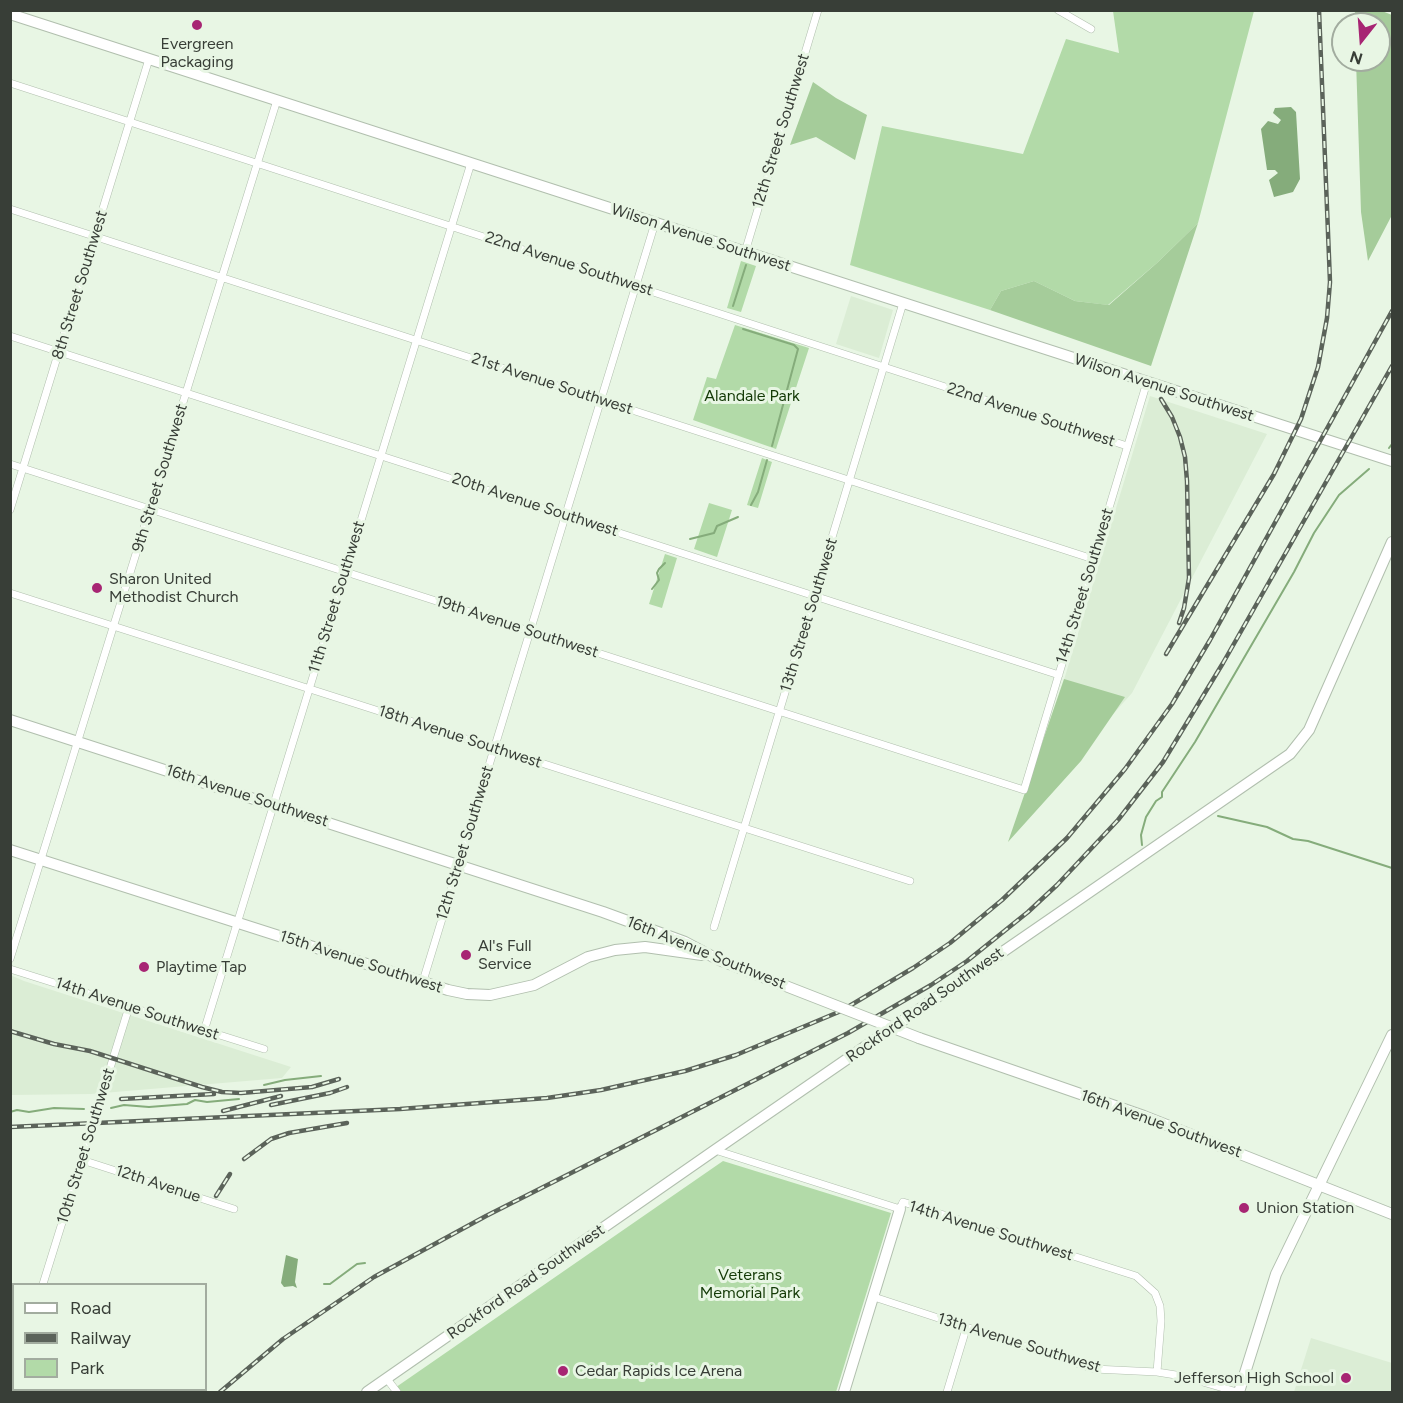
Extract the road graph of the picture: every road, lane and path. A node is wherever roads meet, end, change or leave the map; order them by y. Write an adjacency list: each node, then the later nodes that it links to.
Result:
1 (818, 10): 15 (street, 12th Street Southwest)
2 (1058, 10): 4 (street)
3 (10, 14): 5 (main road, Wilson Avenue Southwest)
4 (1091, 29)
5 (150, 59): 7 (main road, Wilson Avenue Southwest); 8 (street, 8th Street Southwest)
6 (10, 83): 8 (street, 22nd Avenue Southwest)
7 (277, 100): 9 (street, 9th Street Southwest); 10 (main road, Wilson Avenue Southwest)
8 (130, 121): 9 (street, 22nd Avenue Southwest); 14 (street, 8th Street Southwest)
9 (257, 163): 13 (street, 22nd Avenue Southwest); 16 (street, 9th Street Southwest)
10 (471, 163): 12 (main road, Wilson Avenue Southwest); 13 (street, 11th Street Southwest)
11 (10, 209): 14 (street, 21st Avenue Southwest)
12 (655, 223): 15 (main road, Wilson Avenue Southwest); 17 (street, 12th Street Southwest)
13 (452, 226): 17 (street, 22nd Avenue Southwest); 20 (street, 11th Street Southwest)
14 (95, 236): 16 (street, 21st Avenue Southwest); 21 (street, 8th Street Southwest)
15 (745, 252): 18 (main road, Wilson Avenue Southwest)
16 (222, 277): 20 (street, 21st Avenue Southwest); 24 (street, 9th Street Southwest)
17 (636, 286): 22 (street, 22nd Avenue Southwest); 25 (street, 12th Street Southwest)
18 (903, 303): 22 (street, 13th Street Southwest); 23 (main road, Wilson Avenue Southwest)
19 (10, 336): 21 (street, 20th Avenue Southwest)
20 (416, 340): 25 (street, 21st Avenue Southwest); 27 (street, 11th Street Southwest)
21 (59, 351): 24 (street, 20th Avenue Southwest); 30 (street, 8th Street Southwest)
22 (884, 367): 26 (street, 22nd Avenue Southwest); 31 (street, 13th Street Southwest)
23 (1146, 382): 26 (street, 14th Street Southwest); 28 (main road, Wilson Avenue Southwest)
24 (186, 392): 27 (street, 20th Avenue Southwest); 32 (street, 9th Street Southwest)
25 (601, 400): 31 (street, 21st Avenue Southwest); 34 (street, 12th Street Southwest)
26 (1127, 446): 36 (street, 14th Street Southwest)
27 (381, 456): 34 (street, 20th Avenue Southwest); 37 (street, 11th Street Southwest)
28 (1392, 461)
29 (10, 464): 30 (street, 19th Avenue Southwest)
30 (23, 468): 32 (street, 19th Avenue Southwest); 33 (street, 8th Street Southwest)
31 (850, 480): 36 (street, 21st Avenue Southwest); 39 (street, 13th Street Southwest)
32 (150, 509): 37 (street, 19th Avenue Southwest); 40 (street, 9th Street Southwest)
33 (10, 510)
34 (566, 515): 39 (street, 20th Avenue Southwest); 41 (street, 12th Street Southwest)
35 (1392, 542): 65 (main road, Rockford Road Southwest)
36 (1093, 559): 42 (street, 14th Street Southwest)
37 (345, 572): 41 (street, 19th Avenue Southwest); 43 (street, 11th Street Southwest)
38 (10, 593): 40 (street, 18th Avenue Southwest)
39 (815, 596): 42 (street, 20th Avenue Southwest); 44 (street, 13th Street Southwest)
40 (114, 626): 43 (street, 18th Avenue Southwest); 46 (street, 9th Street Southwest)
41 (530, 631): 44 (street, 19th Avenue Southwest); 47 (street, 12th Street Southwest)
42 (1059, 675): 48 (street, 14th Street Southwest)
43 (309, 689): 47 (street, 18th Avenue Southwest); 49 (street, 11th Street Southwest)
44 (780, 711): 48 (street, 19th Avenue Southwest); 50 (street, 13th Street Southwest)
45 (10, 720): 46 (main road, 16th Avenue Southwest)
46 (78, 742): 49 (main road, 16th Avenue Southwest); 52 (street, 9th Street Southwest)
47 (494, 748): 50 (street, 18th Avenue Southwest); 53 (street, 12th Street Southwest)
48 (1024, 790)
49 (273, 805): 53 (main road, 16th Avenue Southwest); 55 (street, 11th Street Southwest)
50 (744, 828): 54 (street, 18th Avenue Southwest); 56 (street, 13th Street Southwest)
51 (10, 850): 52 (main road, 15th Avenue Southwest)
52 (41, 860): 55 (main road, 15th Avenue Southwest); 58 (street, 9th Street Southwest)
53 (459, 865): 57 (main road, 16th Avenue Southwest); 60 (street, 12th Street Southwest)
54 (910, 881)
55 (237, 923): 60 (main road, 15th Avenue Southwest); 62 (street, 11th Street Southwest)
56 (714, 927)
57 (716, 958): 60 (main road, 15th Avenue Southwest); 67 (main road, 16th Avenue Southwest, bridge)
58 (10, 959)
59 (10, 969): 61 (street, 14th Avenue Southwest)
60 (423, 981)
61 (129, 1007): 62 (street, 14th Avenue Southwest); 66 (street, 10th Street Southwest)
62 (204, 1031): 64 (street, 14th Avenue Southwest)
63 (1392, 1035): 67 (main road)
64 (264, 1049)
65 (715, 1150): 69 (street, 14th Avenue Southwest); 75 (main road, Rockford Road Southwest)
66 (82, 1160): 68 (street, 12th Avenue); 71 (street, 10th Street Southwest)
67 (1319, 1185): 70 (main road, 16th Avenue Southwest); 80 (main road)
68 (234, 1209)
69 (900, 1209): 72 (main road); 74 (street, 14th Avenue Southwest)
70 (1392, 1214)
71 (43, 1283)
72 (874, 1297): 73 (street, 13th Avenue Southwest); 78 (main road)
73 (966, 1329): 74 (street, 13th Avenue Southwest); 79 (street)
74 (1157, 1372): 80 (street, 13th Avenue Southwest)
75 (387, 1378): 76 (main road, Rockford Road Southwest); 77 (street)
76 (367, 1392)
77 (397, 1392)
78 (844, 1392)
79 (947, 1392)
80 (1238, 1392)

